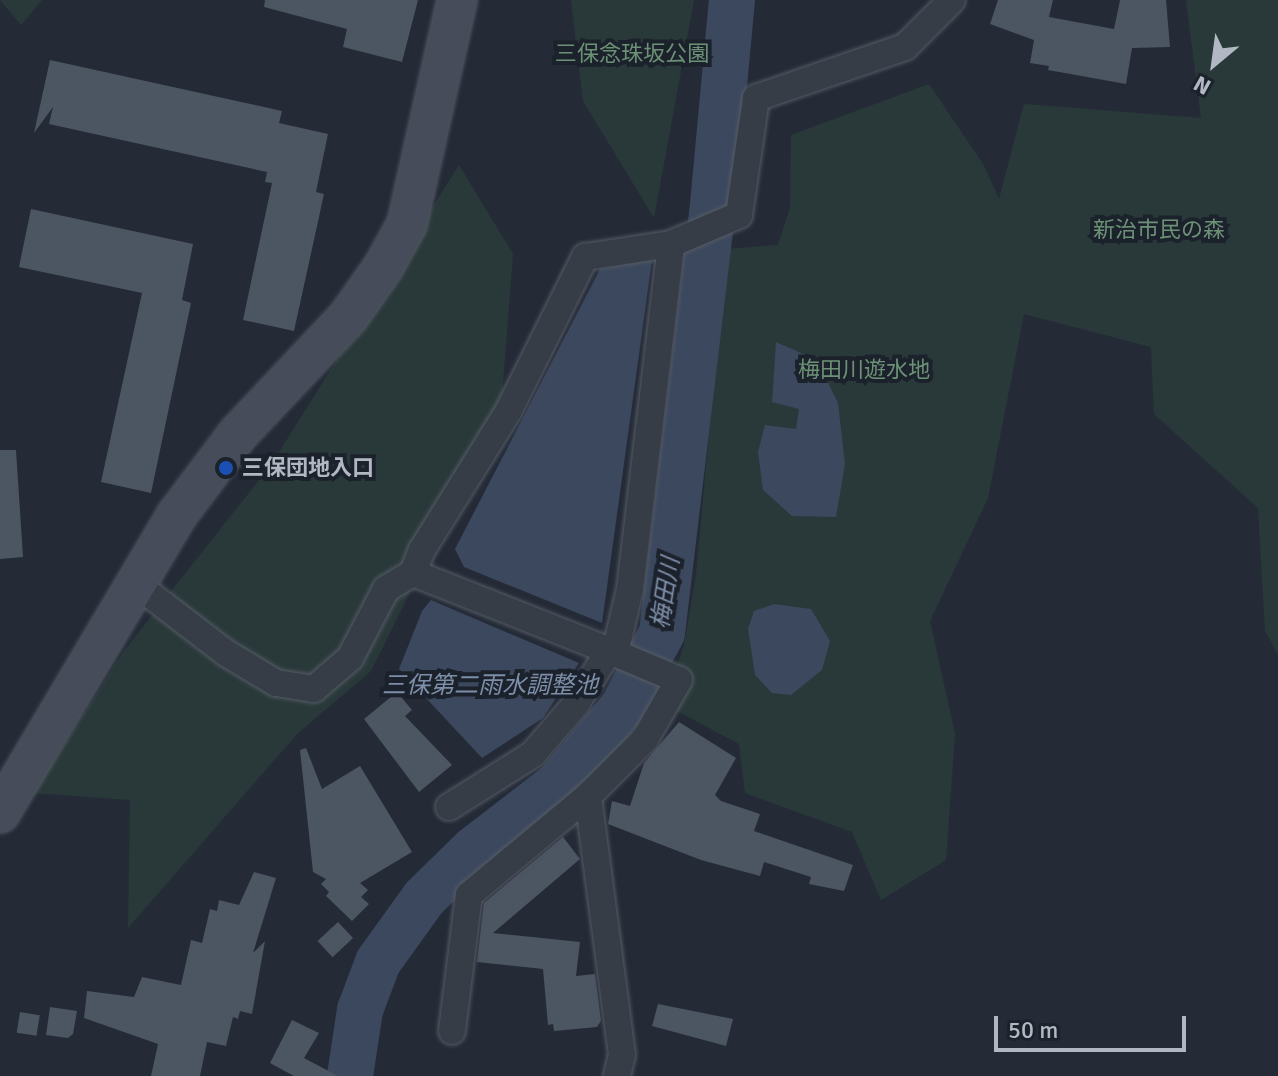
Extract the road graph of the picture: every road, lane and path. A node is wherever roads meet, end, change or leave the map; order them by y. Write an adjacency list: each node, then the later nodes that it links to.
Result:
1 (457, 0): 5 (street)
2 (952, 0): 3 (street)
3 (673, 243): 4 (street); 6 (street)
4 (413, 573): 5 (street); 6 (street)
5 (136, 584): 9 (street)
6 (615, 653): 7 (street); 8 (street)
7 (588, 796): 10 (street); 11 (street)
8 (449, 807)
9 (0, 813)
10 (452, 1031)
11 (617, 1076)

